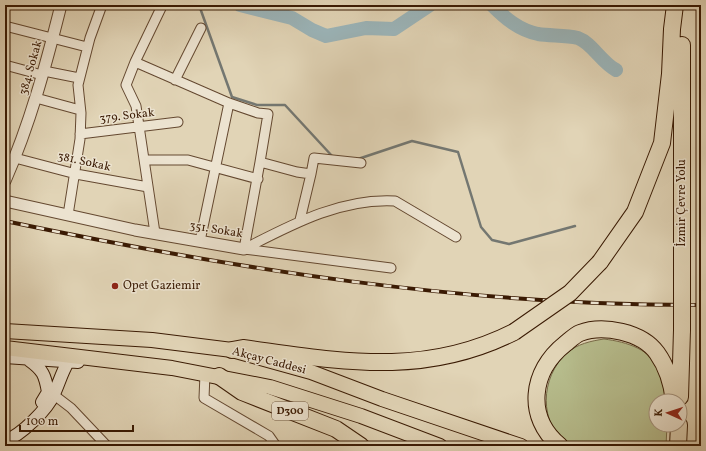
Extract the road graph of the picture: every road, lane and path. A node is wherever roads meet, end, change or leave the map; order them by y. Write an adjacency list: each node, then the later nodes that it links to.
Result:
1 (61, 5): 8 (street, 384. Sokak)
2 (102, 5): 9 (street)
3 (675, 5): 41 (highway, bridge)
4 (681, 5): 48 (highway, İzmir Çevre Yolu, bridge)
5 (161, 8): 10 (street)
6 (5, 26): 8 (street)
7 (201, 28): 14 (street)
8 (52, 39): 9 (street); 12 (street, 384. Sokak)
9 (87, 47): 13 (street)
10 (135, 62): 14 (street); 19 (street)
11 (5, 64): 12 (street)
12 (43, 73): 13 (street); 15 (street, 384. Sokak)
13 (79, 78): 17 (street)
14 (175, 80): 16 (street)
15 (36, 98): 17 (street); 21 (street, 384. Sokak)
16 (229, 103): 23 (street); 25 (street)
17 (80, 110): 20 (street)
18 (178, 122): 19 (street, 379. Sokak)
19 (139, 127): 20 (street, 379. Sokak); 22 (street)
20 (80, 134): 26 (street)
21 (15, 158): 26 (street, 381. Sokak); 29 (street, 384. Sokak)
22 (144, 160): 25 (street); 30 (street)
23 (260, 162): 27 (street); 28 (street)
24 (361, 163): 27 (street)
25 (216, 167): 28 (street); 36 (street)
26 (76, 174): 30 (street, 381. Sokak); 32 (street)
27 (311, 174): 33 (street)
28 (258, 179): 37 (street)
29 (5, 181)
30 (148, 187): 34 (street)
31 (5, 201): 32 (street, 351. Sokak)
32 (68, 215): 34 (street, 351. Sokak)
33 (300, 220): 35 (street, 351. Sokak); 37 (street, 351. Sokak)
34 (155, 233): 36 (street, 351. Sokak)
35 (456, 237)
36 (200, 241): 37 (street, 351. Sokak)
37 (244, 249): 38 (street)
38 (391, 268)
39 (5, 331): 41 (highway, Akçay Caddesi)
40 (5, 348): 45 (highway, Akçay Caddesi)
41 (232, 350): 58 (highway, Akçay Caddesi)
42 (5, 357): 43 (main road)
43 (30, 360): 44 (main road); 50 (main road)
44 (68, 362): 45 (main road); 49 (main road)
45 (121, 362): 46 (highway, Akçay Caddesi)
46 (212, 375): 55 (street); 56 (highway, D300); 57 (highway, Akçay Caddesi)
47 (673, 393): 59 (highway)
48 (680, 393)
49 (54, 395): 52 (main road); 54 (street)
50 (5, 433)
51 (678, 433): 53 (highway)
52 (5, 441)
53 (678, 444)
54 (107, 446)
55 (276, 446)
56 (362, 446)
57 (440, 446)
58 (521, 446)
59 (560, 446)

